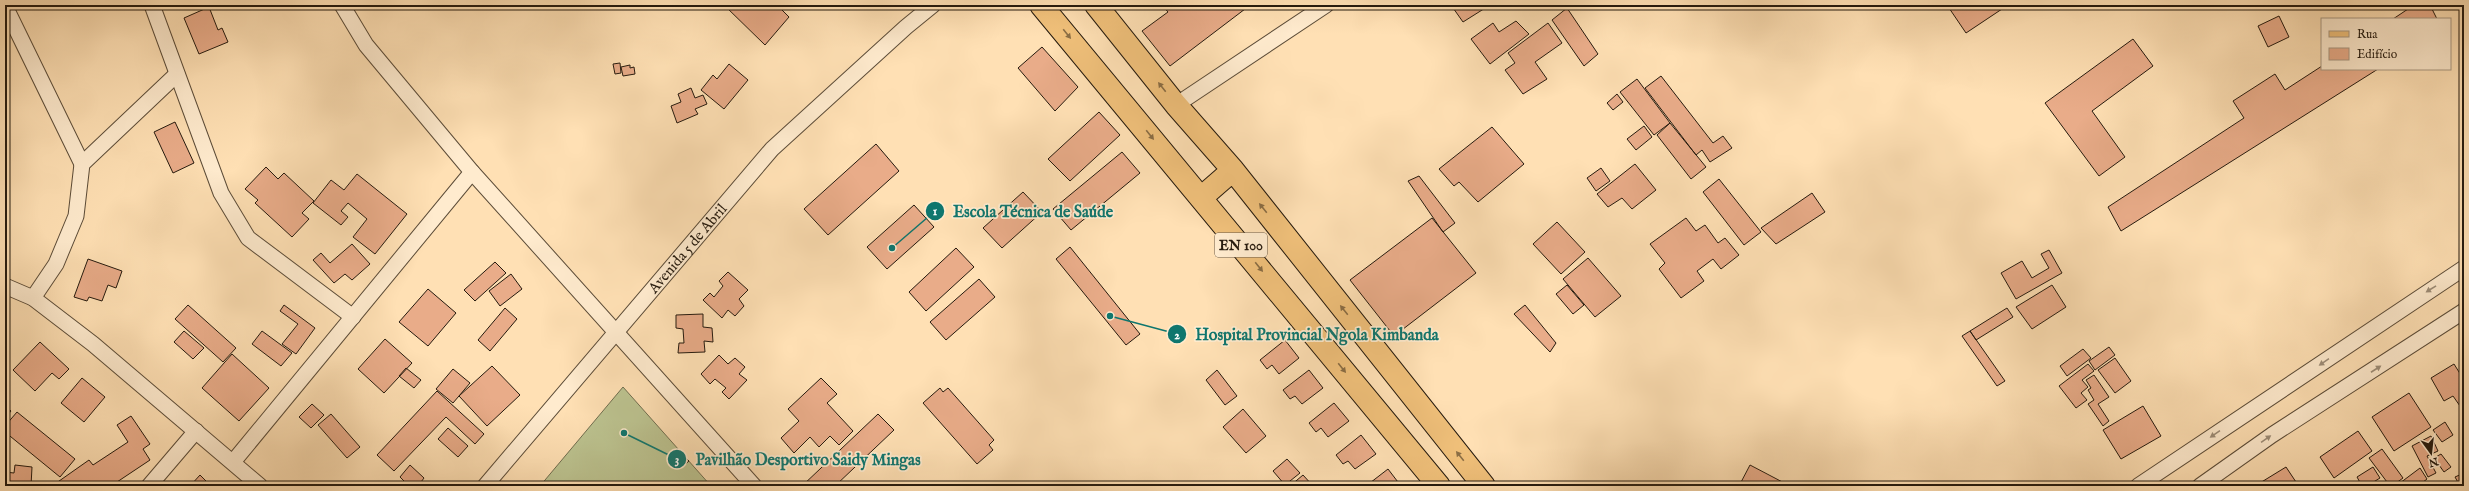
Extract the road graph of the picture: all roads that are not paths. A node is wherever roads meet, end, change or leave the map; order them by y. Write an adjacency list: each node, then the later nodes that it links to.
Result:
1 (152, 5): 10 (street)
2 (342, 5): 14 (street)
3 (919, 5): 9 (street, Avenida 5 de Abril)
4 (933, 5): 9 (street, Avenida 5 de Abril)
5 (1041, 5): 15 (main road, EN 100, one-way to 15)
6 (1096, 5): 11 (main road, EN 100, one-way to 6)
7 (1326, 5): 11 (street)
8 (5, 6): 12 (street)
9 (906, 27): 21 (street, Avenida 5 de Abril)
10 (177, 74): 12 (street); 20 (street)
11 (1176, 105): 13 (main road, EN 100)
12 (82, 164): 18 (street)
13 (1233, 170): 15 (main road); 29 (main road, EN 100, one-way to 13)
14 (472, 172): 20 (street); 21 (street)
15 (1202, 197): 28 (main road, EN 100, one-way to 28)
16 (2464, 268): 30 (street, one-way to 30)
17 (5, 286): 18 (street)
18 (32, 298): 22 (street)
19 (2464, 311): 31 (street, one-way to 19)
20 (353, 317): 23 (street)
21 (615, 331): 26 (street, Avenida 5 de Abril); 27 (street)
22 (196, 431): 23 (street); 24 (street)
23 (233, 462): 25 (street)
24 (149, 486)
25 (260, 486)
26 (485, 486)
27 (754, 486)
28 (1439, 486)
29 (1484, 486)
30 (2138, 486)
31 (2200, 486)

